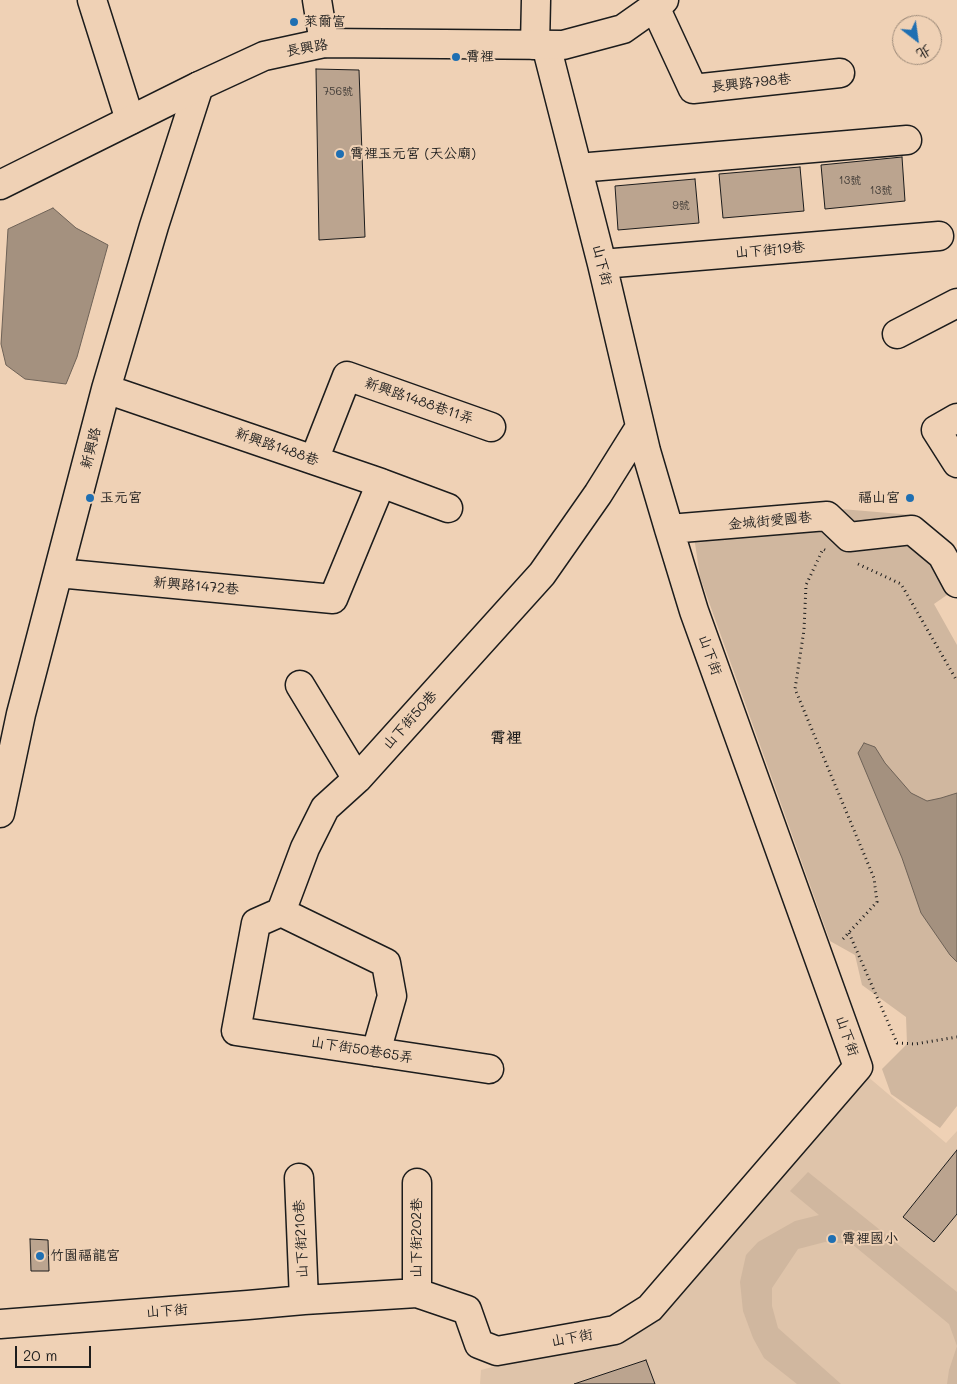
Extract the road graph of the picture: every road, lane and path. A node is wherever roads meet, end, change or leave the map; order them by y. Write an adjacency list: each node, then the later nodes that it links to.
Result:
1 (92, 0): 9 (street)
2 (317, 0): 5 (street)
3 (536, 0): 6 (street, 山下街)
4 (659, 3): 6 (street, 長興路); 7 (street, 長興路798巷)
5 (324, 43): 6 (street, 長興路); 8 (street, 長興路)
6 (541, 45): 11 (street, 山下街)
7 (840, 74)
8 (198, 86): 9 (street, 長興路); 17 (street, 新興路)
9 (130, 120): 12 (street, 長興路)
10 (907, 140): 11 (street)
11 (578, 168): 14 (street, 山下街)
12 (0, 185)
13 (939, 236): 14 (street, 山下街19巷)
14 (602, 264): 20 (street, 山下街)
15 (957, 303): 16 (street)
16 (897, 334)
17 (106, 389): 21 (street, 新興路1488巷); 28 (street, 新興路)
18 (946, 424): 22 (street)
19 (491, 427): 21 (street, 新興路1488巷11弄)
20 (640, 427): 25 (street, 山下街); 32 (street, 山下街50巷)
21 (314, 460): 23 (street, 新興路1488巷)
22 (957, 463)
23 (381, 483): 24 (street, 新興路1488巷); 28 (street, 新興路1472巷)
24 (448, 508)
25 (669, 529): 29 (street, 金城街愛國巷); 40 (street, 山下街)
26 (832, 553): 35 (path)
27 (857, 564): 30 (path)
28 (58, 573): 33 (street, 新興路)
29 (957, 583)
30 (957, 681)
31 (300, 685): 32 (street)
32 (357, 779): 34 (street, 山下街50巷)
33 (0, 813)
34 (281, 912): 36 (street); 36 (street, 山下街50巷65弄)
35 (957, 1038)
36 (376, 1052): 37 (street, 山下街50巷65弄)
37 (489, 1069)
38 (299, 1178): 41 (street, 山下街210巷)
39 (417, 1183): 40 (street, 山下街202巷)
40 (418, 1293): 41 (street, 山下街)
41 (304, 1300): 42 (street, 山下街)
42 (0, 1324)

